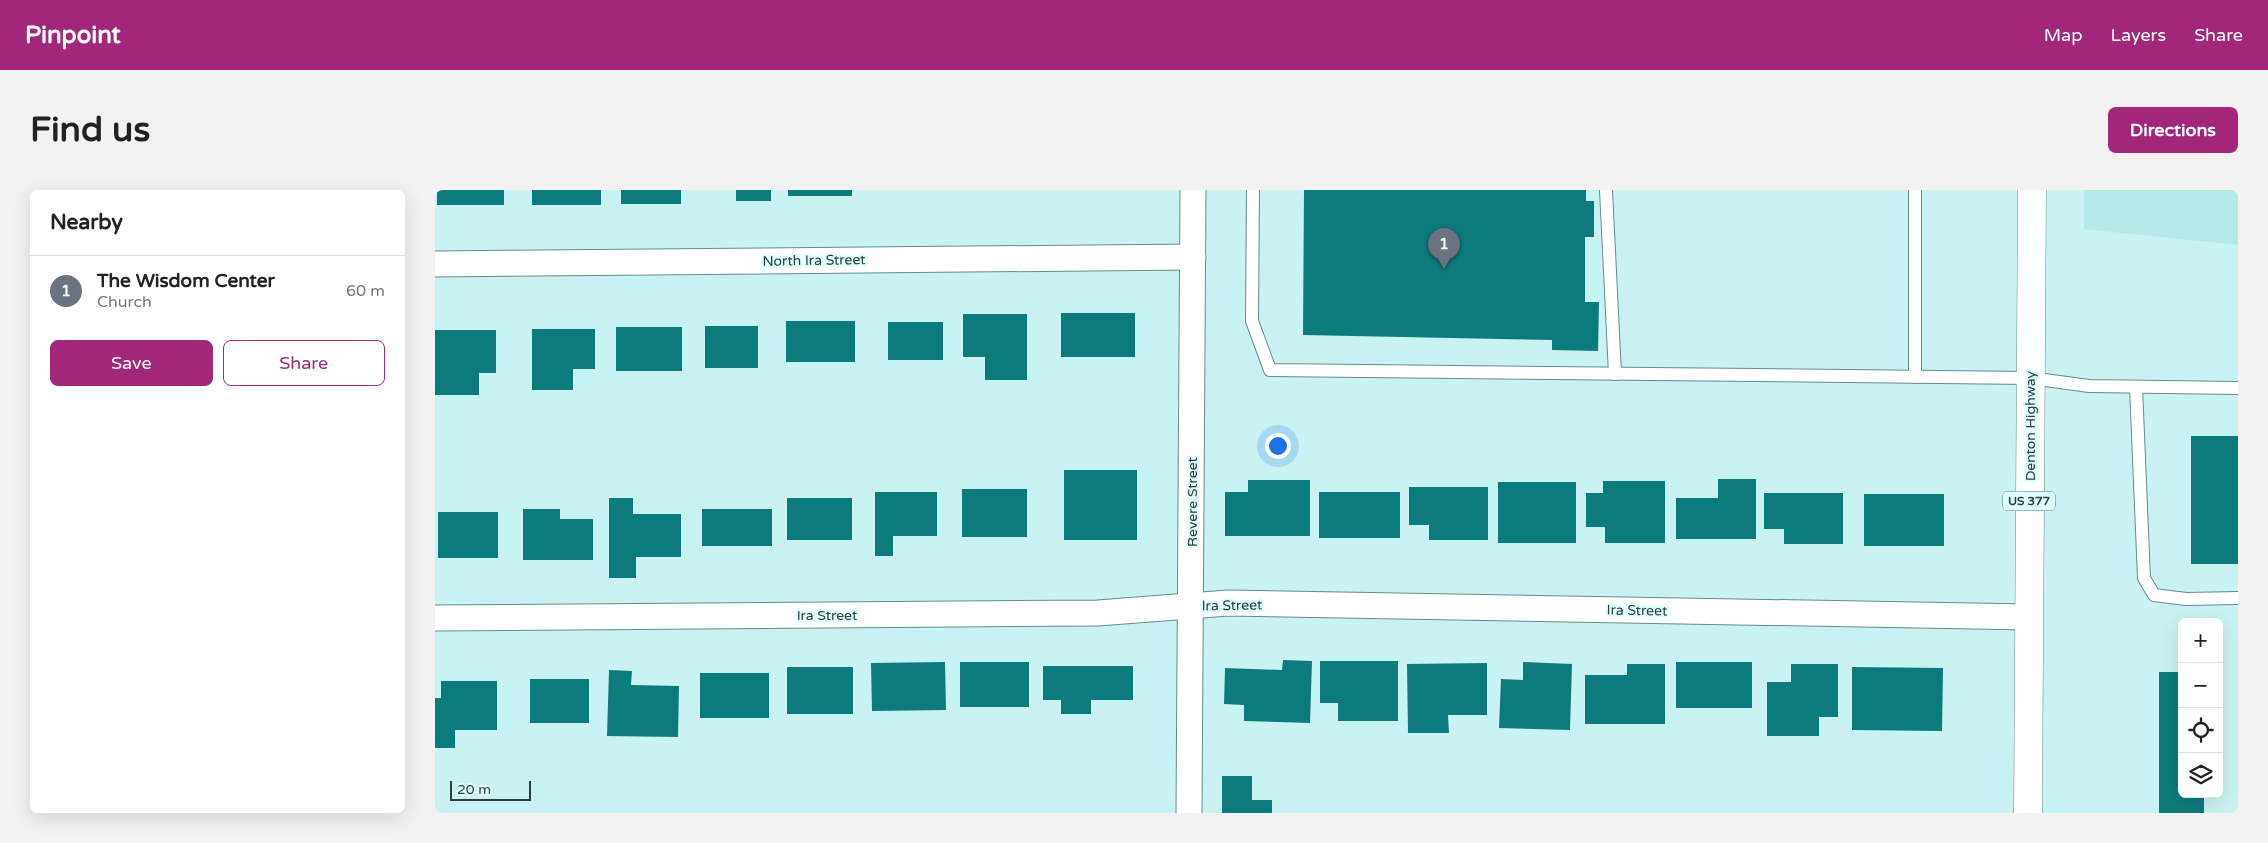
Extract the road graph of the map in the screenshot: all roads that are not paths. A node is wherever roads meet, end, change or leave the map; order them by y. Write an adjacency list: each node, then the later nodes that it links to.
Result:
1 (1193, 190): 6 (street, Revere Street)
2 (1253, 190): 8 (lane)
3 (1606, 190): 8 (lane)
4 (1915, 190): 9 (lane)
5 (2031, 190): 10 (main road, Denton Highway / US 377)
6 (1193, 257): 7 (street, North Ira Street); 14 (street, Revere Street)
7 (435, 264)
8 (1615, 374): 9 (lane)
9 (1915, 377): 10 (lane)
10 (2030, 378): 11 (lane); 15 (main road, Denton Highway / US 377)
11 (2136, 387): 12 (lane); 13 (lane)
12 (2238, 388)
13 (2238, 598)
14 (1191, 606): 15 (street, Ira Street); 16 (street, Ira Street); 17 (street, Revere Street)
15 (2029, 617): 18 (main road, Denton Highway / US 377)
16 (435, 618)
17 (1189, 813)
18 (2028, 813)

